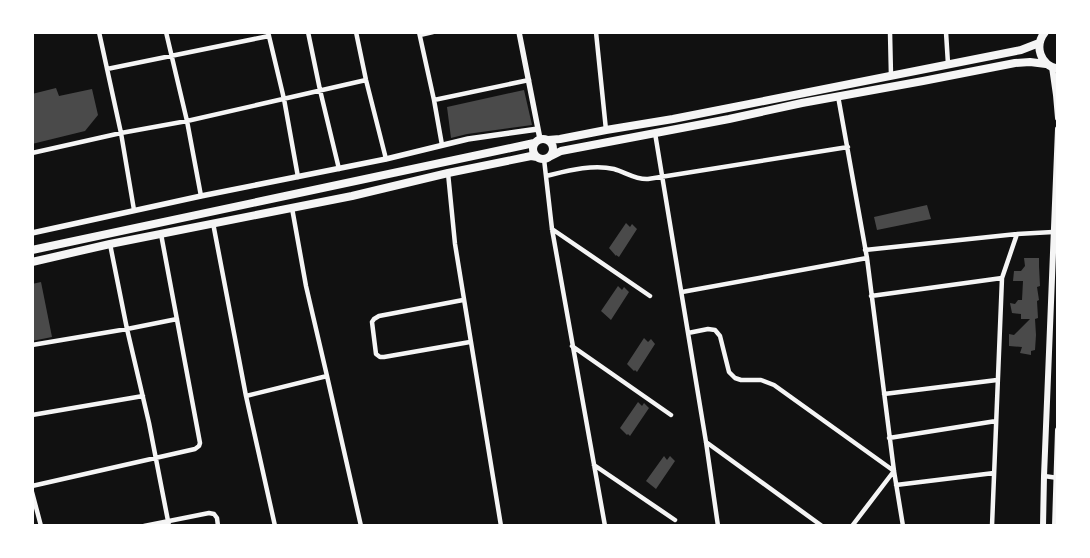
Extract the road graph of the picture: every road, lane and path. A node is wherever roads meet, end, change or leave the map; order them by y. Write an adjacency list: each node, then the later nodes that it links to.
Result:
1 (99, 32): 17 (street)
2 (166, 32): 14 (street)
3 (308, 32): 21 (street)
4 (356, 32): 19 (street)
5 (433, 32): 12 (street)
6 (519, 32): 20 (street)
7 (596, 32): 29 (street)
8 (890, 32): 18 (street)
9 (946, 32): 15 (street)
10 (1045, 32): 13 (highway)
11 (268, 34): 14 (street); 23 (street)
12 (420, 34): 24 (street)
13 (1039, 43): 15 (highway); 16 (highway)
14 (172, 56): 17 (street); 26 (street)
15 (948, 64): 18 (highway)
16 (1052, 67): 22 (highway); 25 (main road)
17 (107, 69): 30 (street)
18 (891, 76): 29 (highway)
19 (366, 80): 21 (street); 37 (street)
20 (529, 80): 24 (street); 27 (street)
21 (320, 90): 23 (street); 38 (street)
22 (838, 96): 31 (highway); 34 (street)
23 (284, 99): 26 (street); 41 (street)
24 (434, 100): 33 (street)
25 (1058, 118)
26 (187, 121): 30 (street); 43 (street)
27 (538, 128): 32 (street); 33 (street)
28 (1058, 129): 48 (main road)
29 (606, 130): 32 (highway)
30 (121, 133): 35 (street); 45 (street)
31 (655, 133): 36 (highway); 42 (street)
32 (541, 141): 36 (highway); 36 (highway); 53 (highway)
33 (442, 145): 37 (street)
34 (848, 148): 42 (street); 54 (street)
35 (32, 153)
36 (544, 157): 39 (highway); 40 (street)
37 (386, 159): 38 (street)
38 (339, 169): 41 (street)
39 (448, 173): 44 (highway); 61 (street)
40 (546, 176): 42 (street); 47 (street)
41 (298, 177): 43 (street)
42 (662, 178): 58 (street)
43 (201, 196): 45 (street)
44 (292, 208): 46 (highway); 68 (street)
45 (134, 210): 49 (street)
46 (213, 223): 50 (highway); 72 (street)
47 (552, 229): 59 (street); 67 (street)
48 (1053, 232): 51 (street); 83 (main road)
49 (32, 233)
50 (161, 234): 52 (highway); 62 (street)
51 (1017, 234): 54 (street); 57 (street)
52 (110, 244): 56 (highway); 63 (street)
53 (32, 250)
54 (865, 250): 55 (street)
55 (867, 258): 58 (street); 60 (street)
56 (32, 262)
57 (1002, 278): 60 (street); 69 (street)
58 (682, 292): 64 (street)
59 (650, 296)
60 (872, 296): 70 (street)
61 (463, 300): 65 (street); 65 (street)
62 (177, 319): 63 (street); 79 (street)
63 (127, 329): 66 (street); 71 (street)
64 (688, 333): 78 (street); 81 (street)
65 (470, 342): 95 (street)
66 (32, 345)
67 (572, 346): 73 (street); 80 (street)
68 (327, 376): 72 (street); 94 (street)
69 (998, 380): 70 (street); 75 (street)
70 (884, 394): 77 (street)
71 (143, 396): 74 (street); 79 (street)
72 (246, 396): 93 (street)
73 (671, 415)
74 (32, 416)
75 (996, 421): 77 (street); 82 (street)
76 (1058, 430): 84 (main road)
77 (889, 438): 81 (street)
78 (706, 442): 97 (street); 98 (street)
79 (156, 457): 85 (street); 89 (street)
80 (594, 465): 88 (street); 96 (street)
81 (894, 471): 86 (street); 99 (street)
82 (994, 473): 86 (street); 101 (street)
83 (1044, 476): 84 (street); 102 (main road)
84 (1057, 478): 103 (main road)
85 (32, 486)
86 (896, 486): 100 (street)
87 (32, 492): 90 (street)
88 (675, 520)
89 (169, 523): 91 (street); 92 (street)
90 (41, 526)
91 (144, 526)
92 (218, 526)
93 (275, 526)
94 (360, 526)
95 (501, 526)
96 (605, 526)
97 (718, 526)
98 (822, 526)
99 (852, 526)
100 (903, 526)
101 (992, 526)
102 (1044, 526)
103 (1055, 526)

